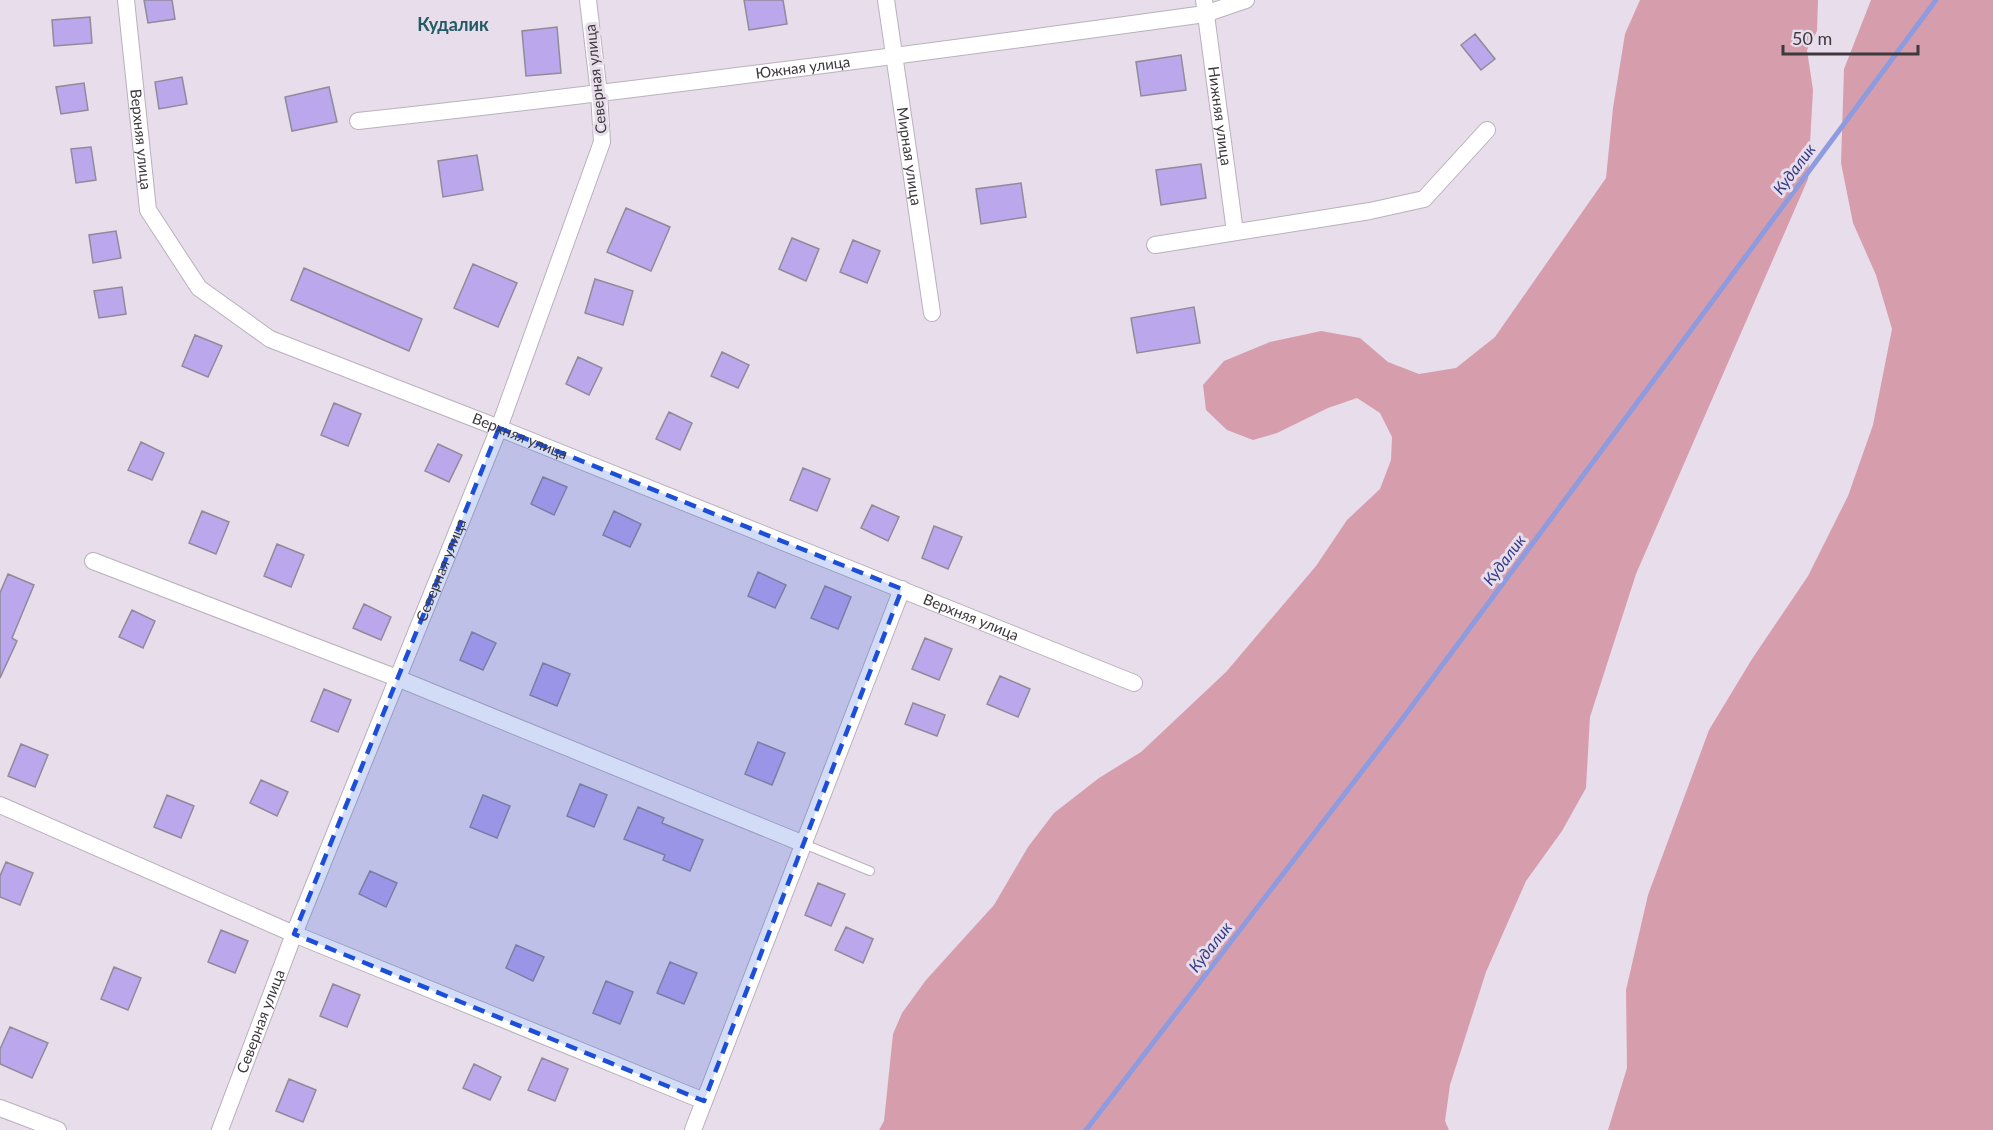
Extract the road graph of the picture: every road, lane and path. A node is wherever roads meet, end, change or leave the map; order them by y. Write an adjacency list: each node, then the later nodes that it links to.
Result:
1 (126, 0): 13 (street, Верхняя улица)
2 (588, 0): 7 (street, Северная улица)
3 (885, 0): 6 (street, Мирная улица)
4 (1246, 0): 5 (street, Южная улица)
5 (1204, 7): 6 (street, Южная улица); 10 (street, Нижняя улица)
6 (893, 57): 7 (street, Южная улица); 12 (street, Мирная улица)
7 (599, 94): 8 (street, Южная улица); 13 (street, Северная улица)
8 (358, 121)
9 (1488, 130): 10 (street)
10 (1235, 232): 11 (street)
11 (1155, 245)
12 (932, 313)
13 (499, 428): 15 (street, Верхняя улица); 16 (street, Северная улица)
14 (93, 561): 16 (street)
15 (902, 590): 17 (street, Верхняя улица); 19 (street)
16 (397, 678): 19 (street); 21 (street, Северная улица)
17 (1134, 683)
18 (0, 804): 21 (street)
19 (804, 844): 20 (lane); 22 (street)
20 (870, 871)
21 (294, 934): 22 (street); 25 (street, Северная улица)
22 (704, 1101): 26 (street)
23 (0, 1108): 24 (street)
24 (58, 1130)
25 (220, 1130)
26 (693, 1130)

